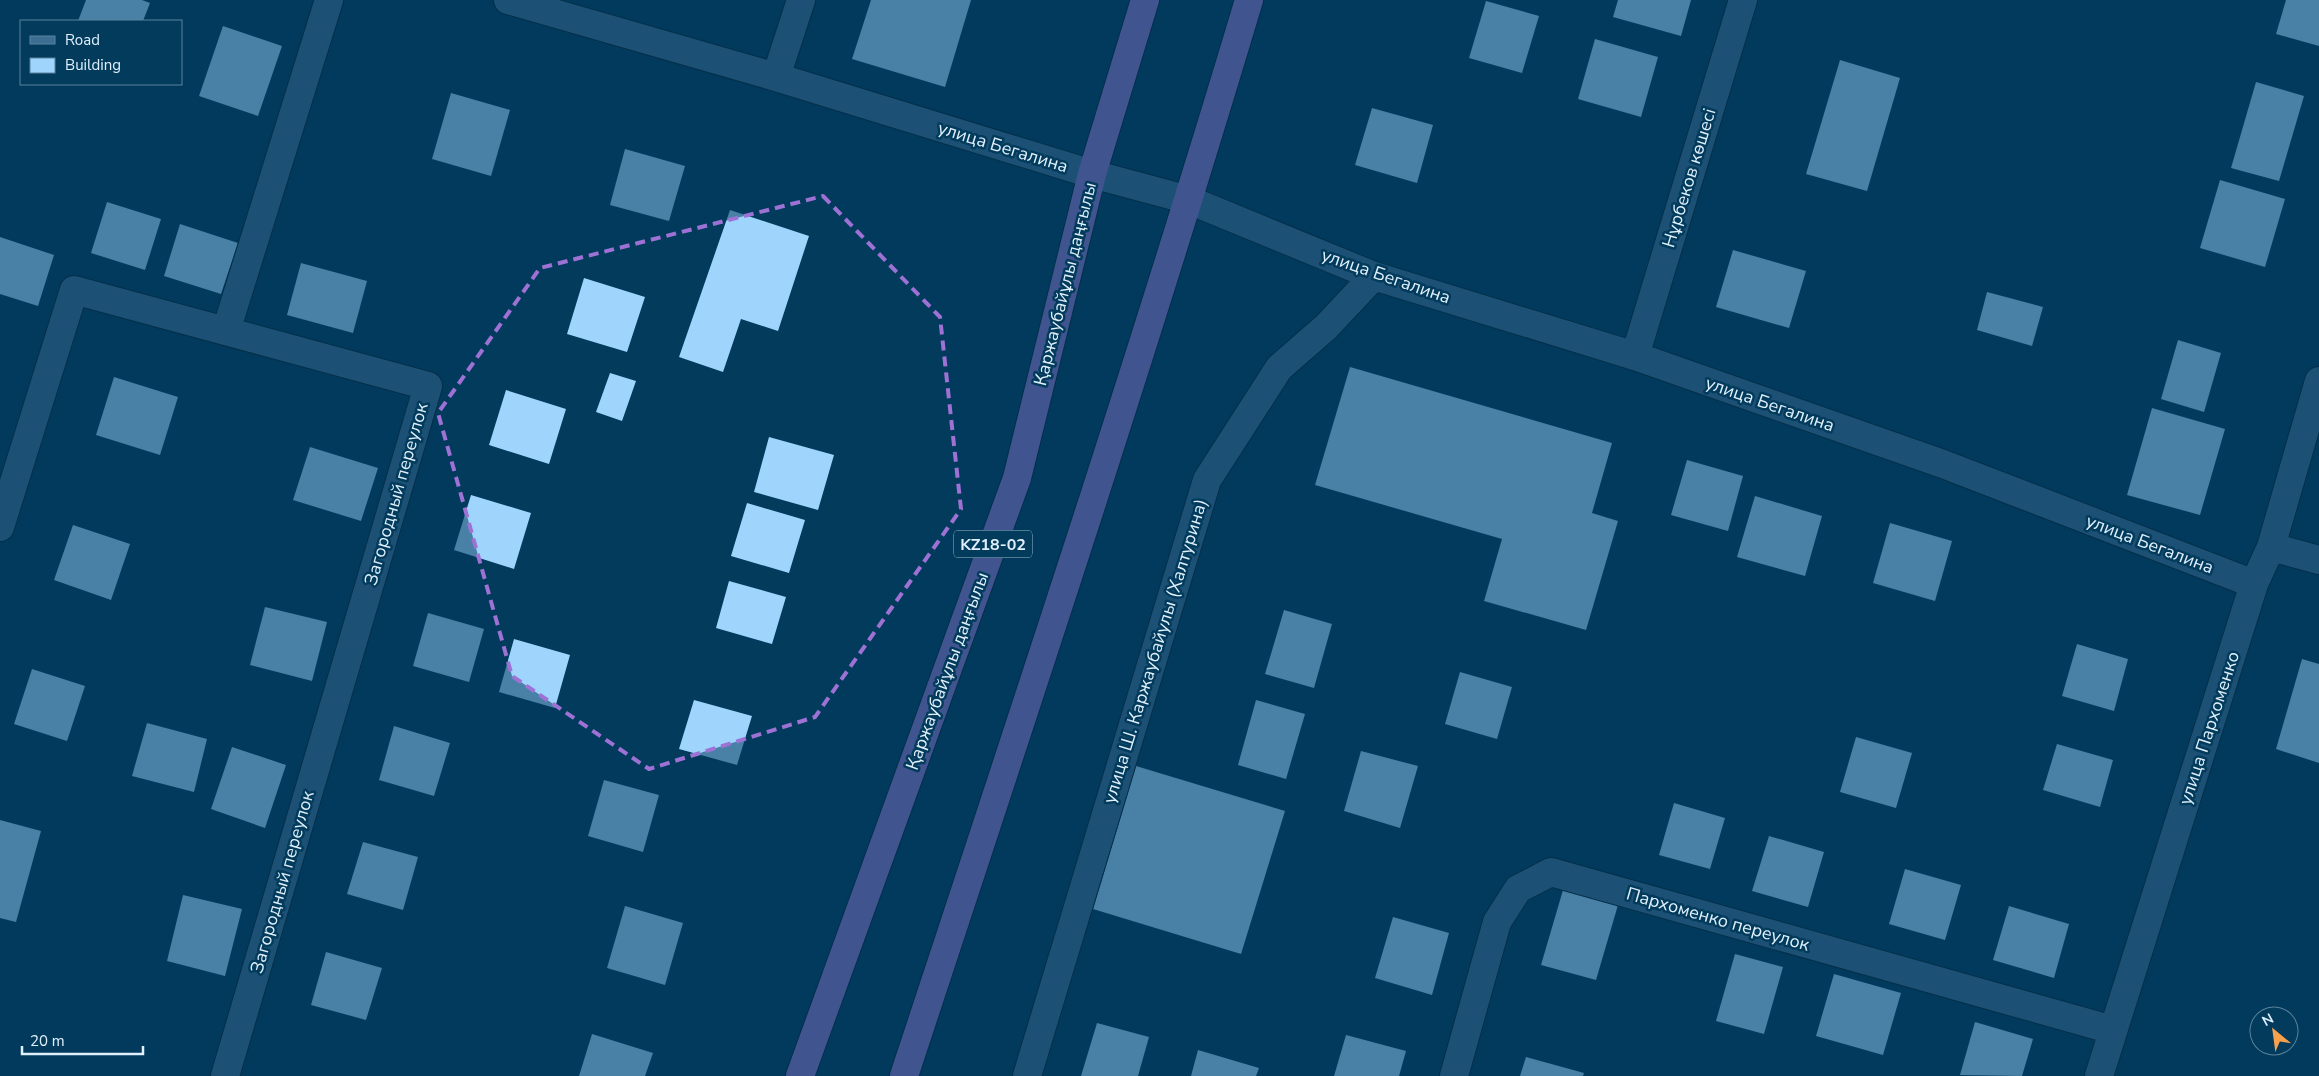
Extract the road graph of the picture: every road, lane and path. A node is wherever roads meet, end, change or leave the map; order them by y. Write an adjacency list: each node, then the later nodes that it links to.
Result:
1 (329, 0): 11 (street)
2 (508, 0): 7 (street, улица Бегалина)
3 (801, 0): 7 (street)
4 (1146, 0): 8 (highway, Қаржаубайұлы даңғылы / KZ18-02)
5 (1250, 0): 9 (highway)
6 (1743, 0): 12 (street, Нұрбеков көшесі)
7 (776, 76): 8 (street, улица Бегалина)
8 (1092, 174): 9 (street, улица Бегалина); 20 (highway, Қаржаубайұлы даңғылы / KZ18-02)
9 (1189, 200): 10 (street, улица Бегалина); 21 (highway)
10 (1374, 276): 12 (street, улица Бегалина); 22 (street, улица Ш. Каржаубайулы (Халтурина))
11 (226, 331): 14 (street, Загородный переулок); 19 (street, Загородный переулок)
12 (1635, 356): 17 (street, улица Бегалина)
13 (2319, 381): 15 (street, улица Пархоменко)
14 (0, 527)
15 (2271, 547): 16 (street); 17 (street, улица Пархоменко)
16 (2319, 560)
17 (2254, 584): 18 (street, улица Пархоменко)
18 (2113, 1030): 23 (street, Пархоменко переулок); 24 (street, улица Пархоменко)
19 (225, 1076)
20 (800, 1076)
21 (904, 1076)
22 (1027, 1076)
23 (1454, 1076)
24 (2100, 1076)

